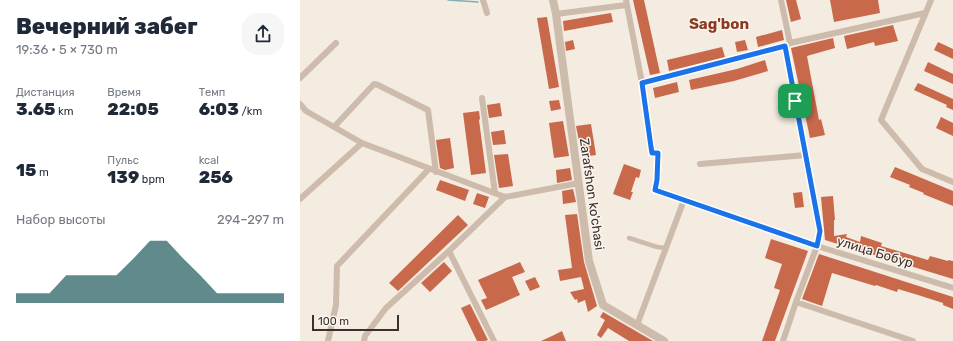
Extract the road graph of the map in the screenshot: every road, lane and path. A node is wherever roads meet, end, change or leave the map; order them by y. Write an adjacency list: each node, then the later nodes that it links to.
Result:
1 (483, 0): 6 (street)
2 (553, 0): 8 (street, Zarafshon ko'chasi)
3 (781, 0): 10 (street)
4 (931, 0): 7 (street)
5 (626, 2): 8 (street); 12 (street)
6 (487, 13)
7 (925, 13): 10 (street); 24 (street)
8 (556, 14): 25 (street, Zarafshon ko'chasi)
9 (336, 43): 11 (street)
10 (787, 45): 12 (street); 20 (street)
11 (300, 78)
12 (642, 83): 19 (street)
13 (482, 98): 27 (street)
14 (300, 104): 15 (street)
15 (306, 110): 16 (street); 17 (street)
16 (300, 116)
17 (334, 127): 18 (street); 23 (street)
18 (362, 143): 22 (street); 29 (street)
19 (651, 147): 26 (street)
20 (806, 155): 21 (street); 32 (street)
21 (700, 164)
22 (429, 169): 23 (street); 38 (street)
23 (436, 172): 27 (street)
24 (953, 182)
25 (579, 183): 28 (street); 37 (street, Zarafshon ko'chasi)
26 (655, 190): 30 (street, улица Бобур)
27 (495, 193): 28 (street)
28 (505, 197): 34 (street)
29 (300, 199)
30 (684, 200): 32 (street, улица Бобур); 33 (street)
31 (629, 238): 33 (street)
32 (817, 246): 35 (street, улица Бобур); 36 (street)
33 (666, 248): 37 (street)
34 (448, 251): 39 (street); 40 (street)
35 (953, 288)
36 (796, 302): 42 (street); 43 (street)
37 (637, 325): 41 (street, Zarafshon ko'chasi)
38 (328, 341)
39 (364, 341)
40 (494, 341)
41 (664, 341)
42 (783, 341)
43 (913, 341)

